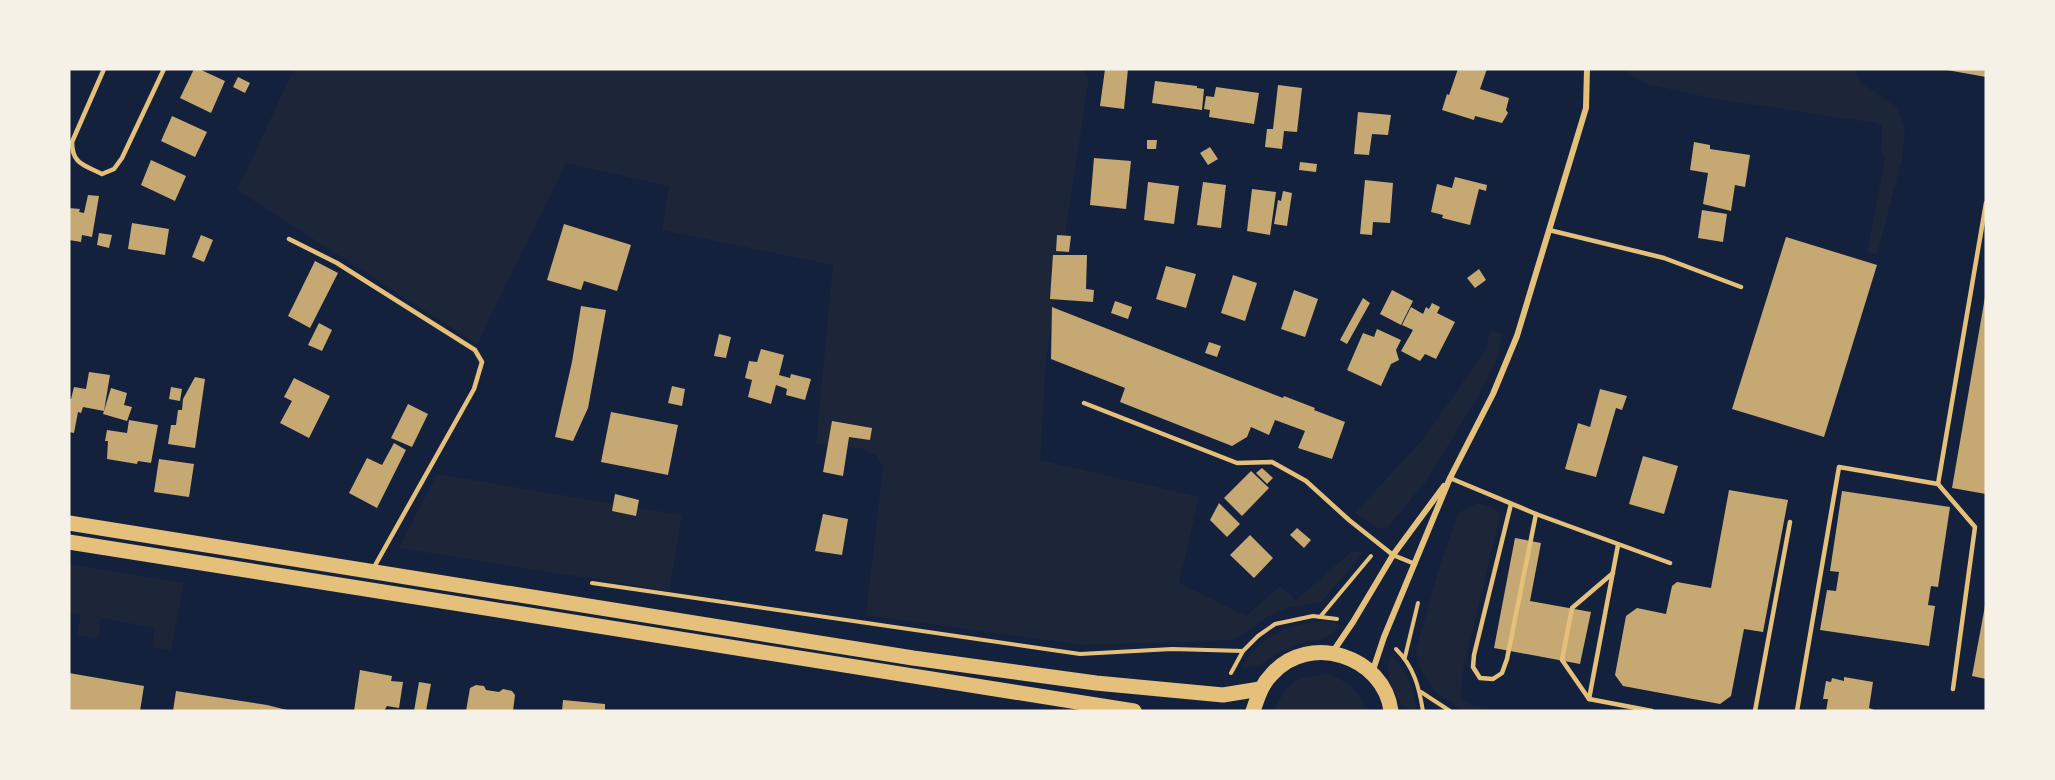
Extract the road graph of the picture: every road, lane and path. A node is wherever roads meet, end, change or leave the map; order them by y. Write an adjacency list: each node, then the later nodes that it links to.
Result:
1 (104, 69): 2 (lane)
2 (164, 69)
3 (1587, 69): 5 (street)
4 (1986, 204): 10 (lane)
5 (1549, 230): 7 (lane); 9 (street)
6 (290, 239): 21 (lane)
7 (1741, 287)
8 (1084, 403): 16 (lane)
9 (1450, 478): 11 (lane); 18 (street); 20 (street)
10 (1938, 484): 29 (lane); 38 (lane)
11 (1511, 504): 12 (lane); 12 (lane)
12 (1536, 514): 17 (lane)
13 (1790, 522): 37 (lane)
14 (69, 523): 21 (main road)
15 (69, 542): 32 (main road)
16 (1380, 545): 18 (lane); 24 (path)
17 (1618, 545): 19 (lane); 22 (lane)
18 (1393, 555): 20 (lane); 26 (street)
19 (1670, 563)
20 (1415, 564): 27 (street)
21 (372, 572): 28 (main road)
22 (1613, 573): 31 (lane); 31 (lane)
23 (584, 582): 25 (path)
24 (1320, 617)
25 (1242, 651)
26 (1332, 652): 27 (main road); 28 (main road)
27 (1372, 673): 34 (main road)
28 (1260, 689): 33 (main road)
29 (1953, 689)
30 (1420, 691): 35 (path)
31 (1589, 699): 36 (lane)
32 (1134, 711)
33 (1253, 711)
34 (1391, 711)
35 (1450, 711)
36 (1652, 711)
37 (1755, 711)
38 (1797, 711)

